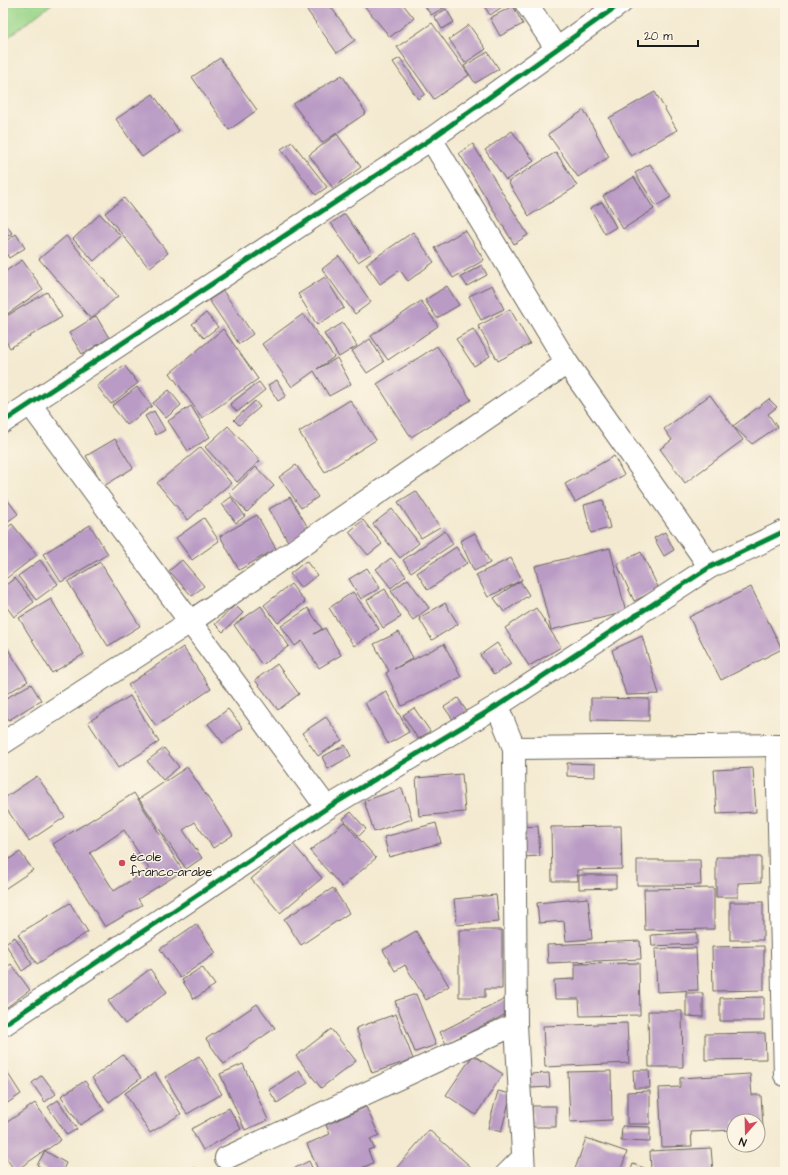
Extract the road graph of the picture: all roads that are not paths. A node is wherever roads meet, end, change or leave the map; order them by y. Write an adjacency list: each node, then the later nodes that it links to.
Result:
1 (526, 3): 3 (street)
2 (621, 3): 3 (street)
3 (557, 49): 4 (street)
4 (430, 139): 5 (street); 6 (street)
5 (567, 363): 9 (street); 10 (street)
6 (30, 404): 7 (street); 10 (street)
7 (3, 422)
8 (785, 531): 9 (street)
9 (710, 567): 11 (street)
10 (190, 622): 12 (street); 15 (street)
11 (497, 706): 14 (street); 15 (street)
12 (3, 743)
13 (781, 745): 14 (street); 18 (street)
14 (514, 748): 16 (street)
15 (327, 808): 17 (street)
16 (516, 1024): 19 (street); 20 (street)
17 (3, 1025)
18 (785, 1075)
19 (226, 1158)
20 (523, 1162): 21 (lane)
21 (501, 1172)

